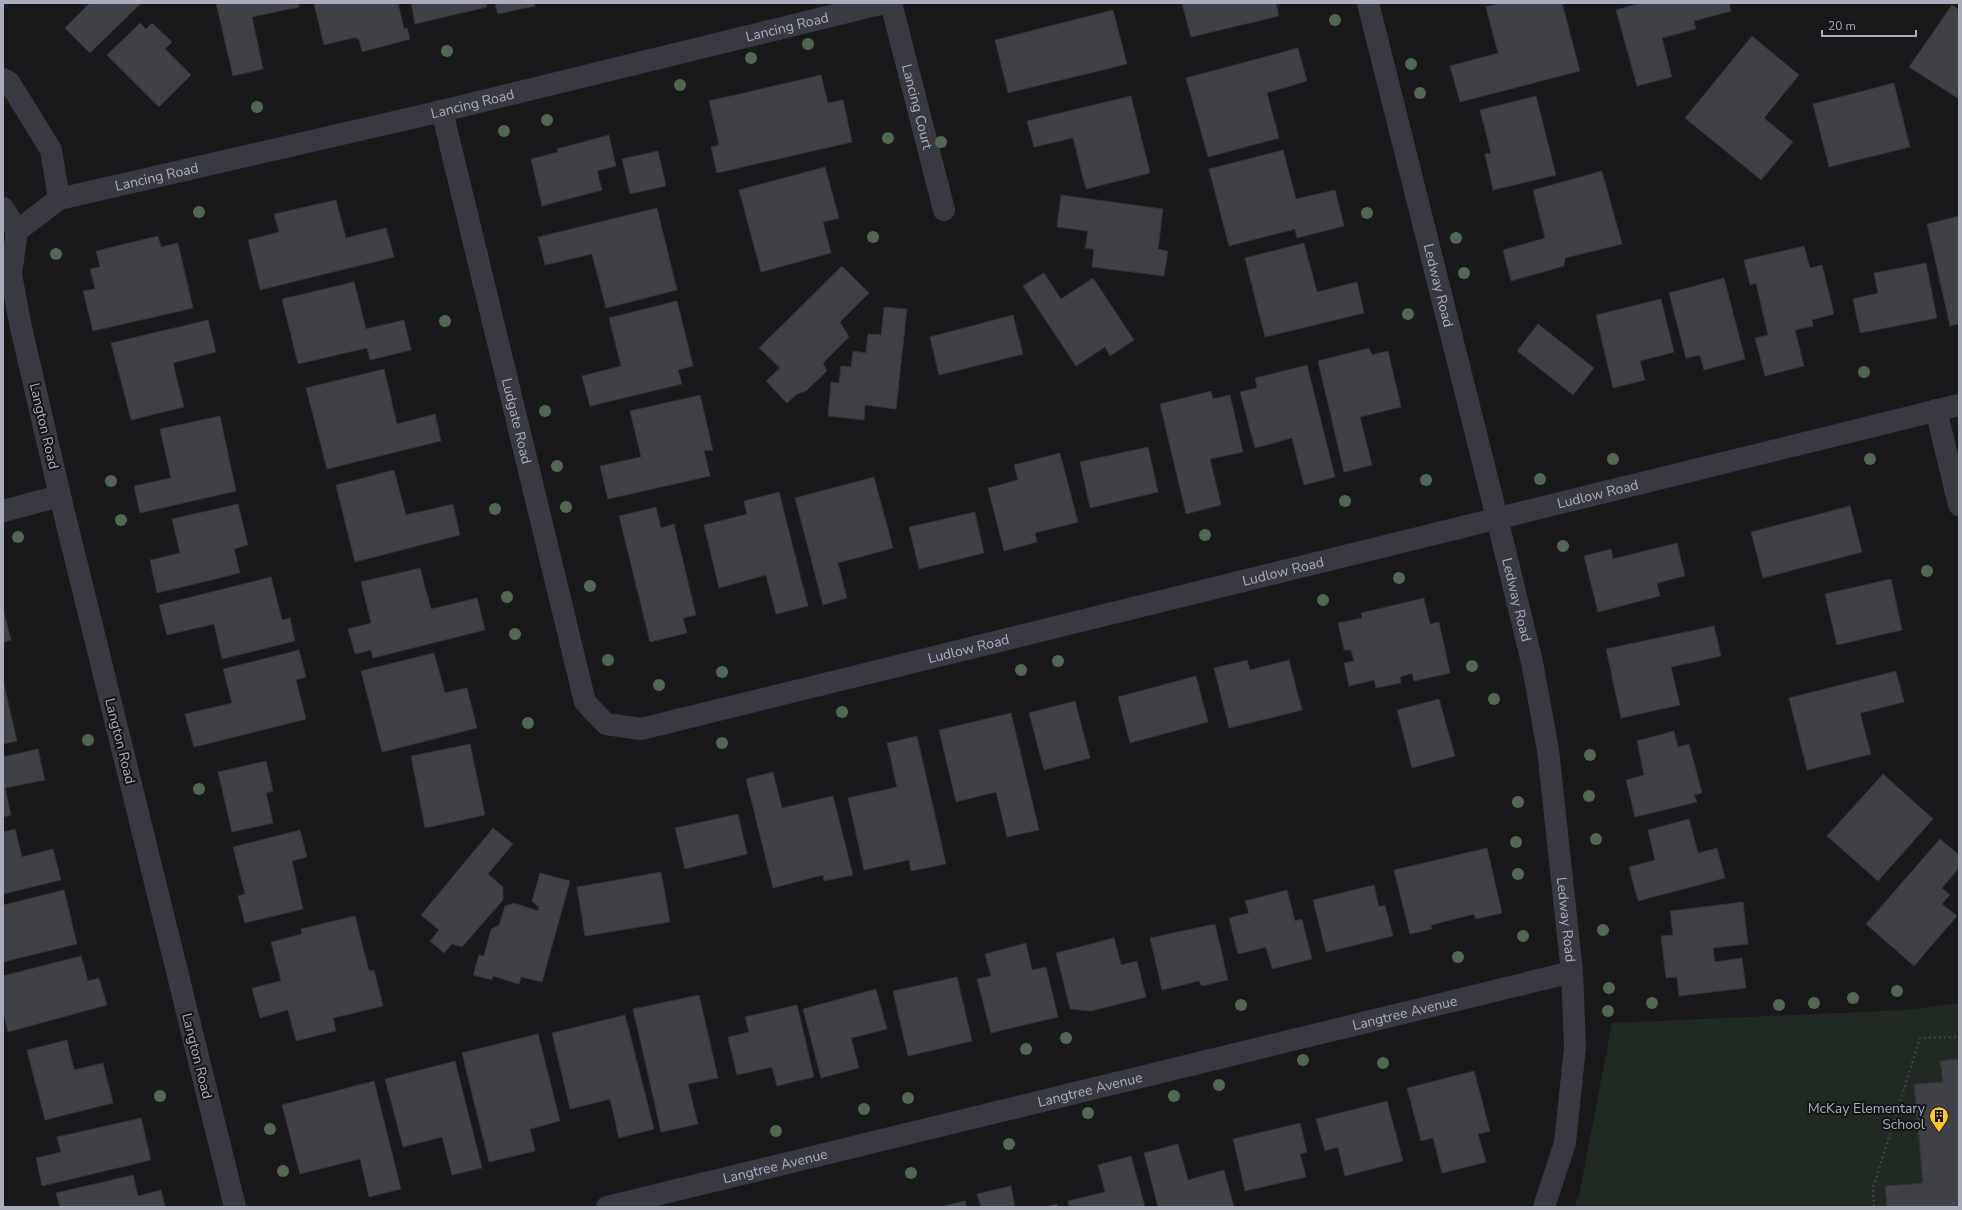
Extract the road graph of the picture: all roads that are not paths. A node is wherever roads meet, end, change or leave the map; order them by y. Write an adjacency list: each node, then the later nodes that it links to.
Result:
1 (884, 3): 5 (street, Lancing Road)
2 (891, 3): 8 (street, Lancing Court)
3 (1368, 3): 15 (street, Ledway Road)
4 (3, 79): 6 (street)
5 (442, 110): 6 (street, Lancing Road); 16 (street, Ludgate Road)
6 (59, 198): 9 (street, Lancing Road)
7 (3, 208): 9 (street)
8 (944, 210)
9 (17, 231): 12 (street, Langton Road)
10 (1959, 405): 11 (street, Ludlow Road)
11 (1936, 410): 13 (street); 15 (street, Ludlow Road)
12 (60, 496): 14 (street); 18 (street, Langton Road)
13 (1959, 505)
14 (3, 511)
15 (1497, 518): 16 (street, Ludlow Road); 17 (street, Ledway Road)
16 (606, 724)
17 (1572, 972): 19 (street, Langtree Avenue); 20 (street, Ledway Road)
18 (235, 1207)
19 (607, 1207)
20 (1544, 1207)

